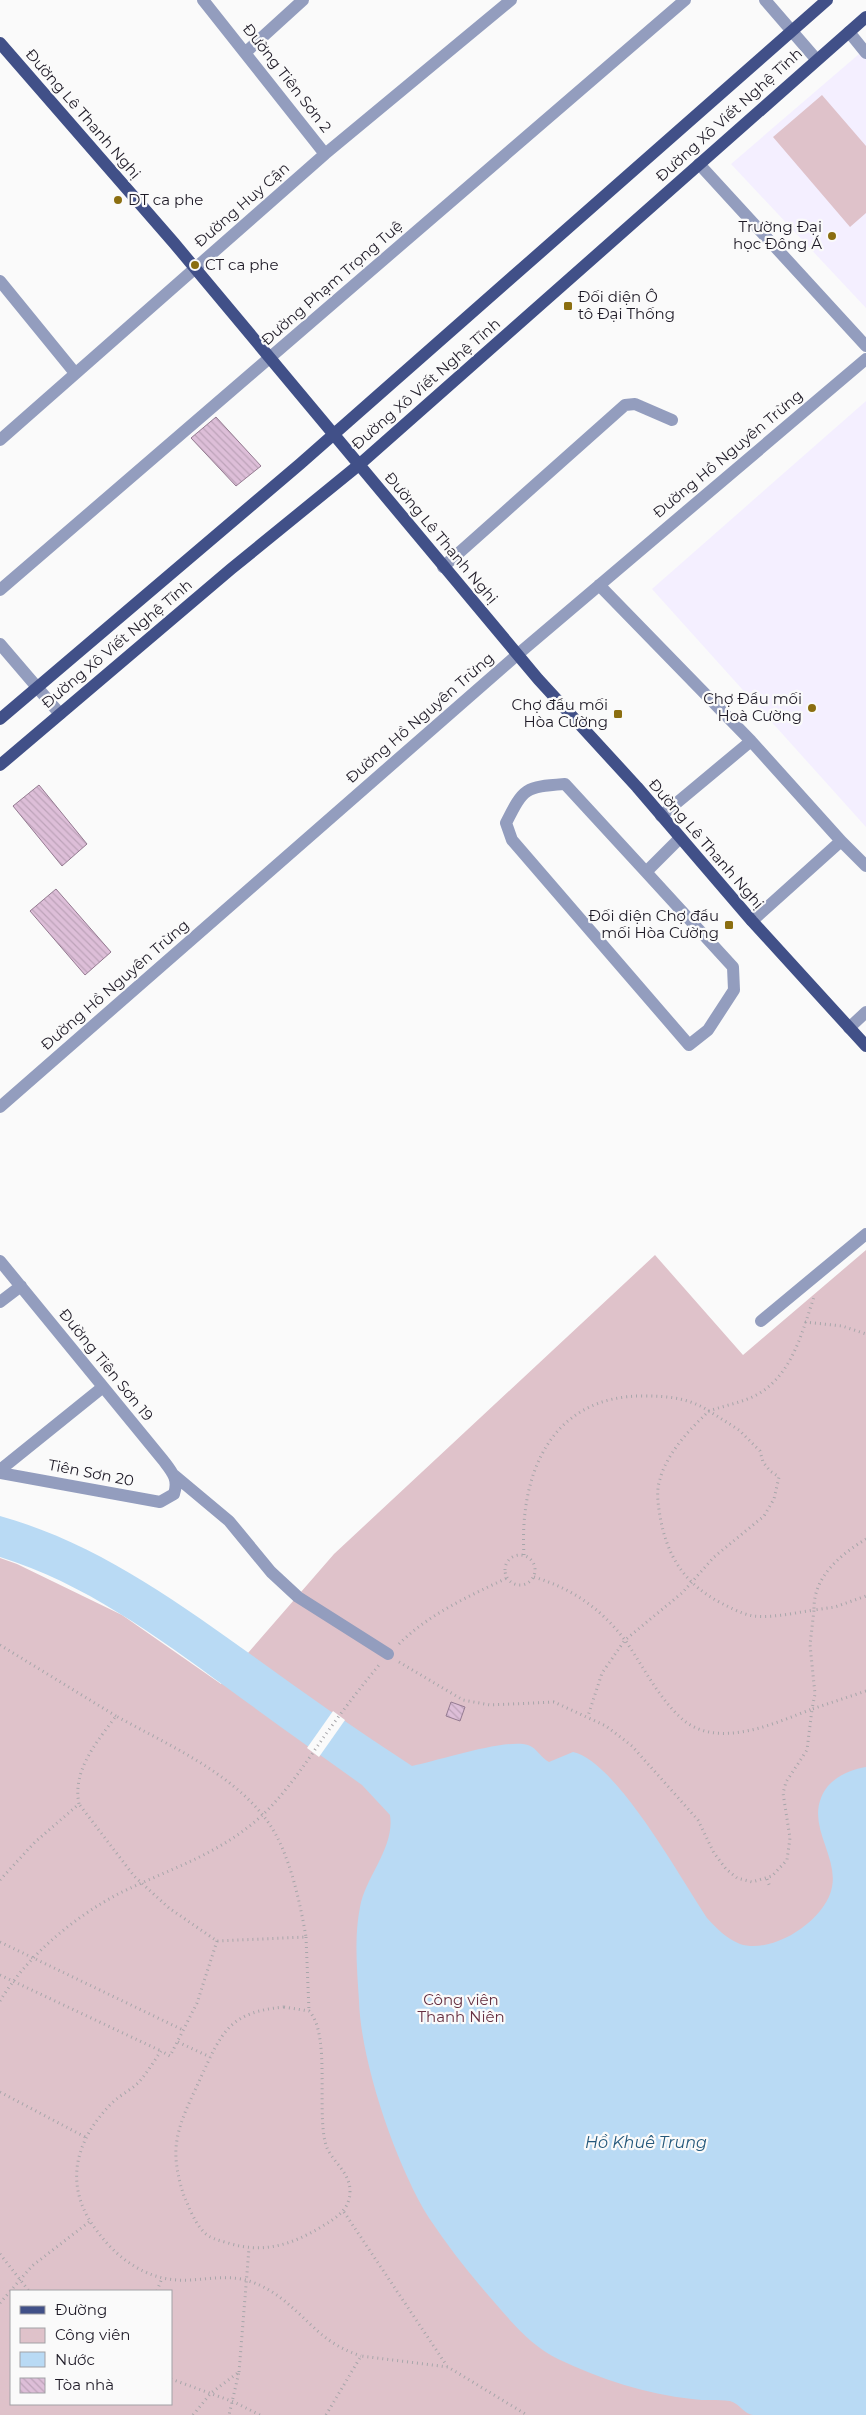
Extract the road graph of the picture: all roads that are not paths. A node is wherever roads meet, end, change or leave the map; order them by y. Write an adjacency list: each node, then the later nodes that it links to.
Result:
1 (203, 0): 11 (street, Đường Tiên Sơn 2)
2 (303, 0): 11 (street)
3 (511, 0): 14 (street, Đường Huy Cận)
4 (686, 0): 19 (street, Đường Phạm Trọng Tuệ)
5 (766, 0): 8 (street)
6 (827, 0): 8 (main road, Đường Xô Viết Nghệ Tĩnh)
7 (866, 17): 9 (main road, Đường Xô Viết Nghệ Tĩnh)
8 (792, 30): 13 (street); 23 (main road, Đường Xô Viết Nghệ Tĩnh)
9 (849, 32): 12 (street); 13 (main road, Đường Xô Viết Nghệ Tĩnh)
10 (0, 43): 16 (main road, Đường Lê Thanh Nghị)
11 (246, 52): 14 (street, Đường Tiên Sơn 2)
12 (866, 53)
13 (816, 59): 15 (main road, Đường Xô Viết Nghệ Tĩnh)
14 (326, 154): 16 (street, Đường Huy Cận)
15 (699, 164): 18 (street); 25 (main road, Đường Xô Viết Nghệ Tĩnh)
16 (194, 269): 19 (main road, Đường Lê Thanh Nghị); 21 (street, Đường Huy Cận)
17 (0, 282): 21 (street)
18 (866, 346)
19 (270, 359): 23 (main road, Đường Lê Thanh Nghị); 28 (street, Đường Phạm Trọng Tuệ)
20 (866, 359): 27 (street, Đường Hồ Nguyên Trừng)
21 (75, 373): 24 (street, Đường Huy Cận)
22 (672, 420): 26 (street)
23 (334, 433): 25 (main road, Đường Lê Thanh Nghị); 31 (main road, Đường Xô Viết Nghệ Tĩnh)
24 (0, 440)
25 (360, 464): 26 (main road, Đường Lê Thanh Nghị); 32 (main road, Đường Xô Viết Nghệ Tĩnh)
26 (443, 567): 30 (main road, Đường Lê Thanh Nghị)
27 (599, 585): 30 (street, Đường Hồ Nguyên Trừng); 34 (street)
28 (0, 590)
29 (0, 644): 31 (street)
30 (517, 655): 36 (main road, Đường Lê Thanh Nghị); 45 (street, Đường Hồ Nguyên Trừng)
31 (38, 686): 32 (street); 33 (main road, Đường Xô Viết Nghệ Tĩnh)
32 (60, 714): 35 (main road, Đường Xô Viết Nghệ Tĩnh)
33 (0, 719)
34 (750, 742): 36 (street); 38 (street)
35 (0, 766)
36 (661, 816): 37 (main road, Đường Lê Thanh Nghị)
37 (679, 839): 40 (street); 41 (main road, Đường Lê Thanh Nghị)
38 (841, 841): 39 (street); 41 (street)
39 (866, 866)
40 (646, 872): 40 (street)
41 (752, 921): 43 (main road, Đường Lê Thanh Nghị)
42 (866, 1012): 43 (street)
43 (849, 1028): 44 (main road, Đường Lê Thanh Nghị)
44 (866, 1046)
45 (0, 1107)
46 (866, 1234): 50 (street)
47 (0, 1261): 48 (street, Đường Tiên Sơn 19)
48 (21, 1286): 49 (street); 51 (street, Đường Tiên Sơn 19)
49 (0, 1302)
50 (761, 1321)
51 (103, 1387): 52 (street); 53 (street, Đường Tiên Sơn 19)
52 (0, 1471): 53 (street, Tiên Sơn 20)
53 (174, 1475): 54 (street, Đường Tiên Sơn 19)
54 (388, 1654)

